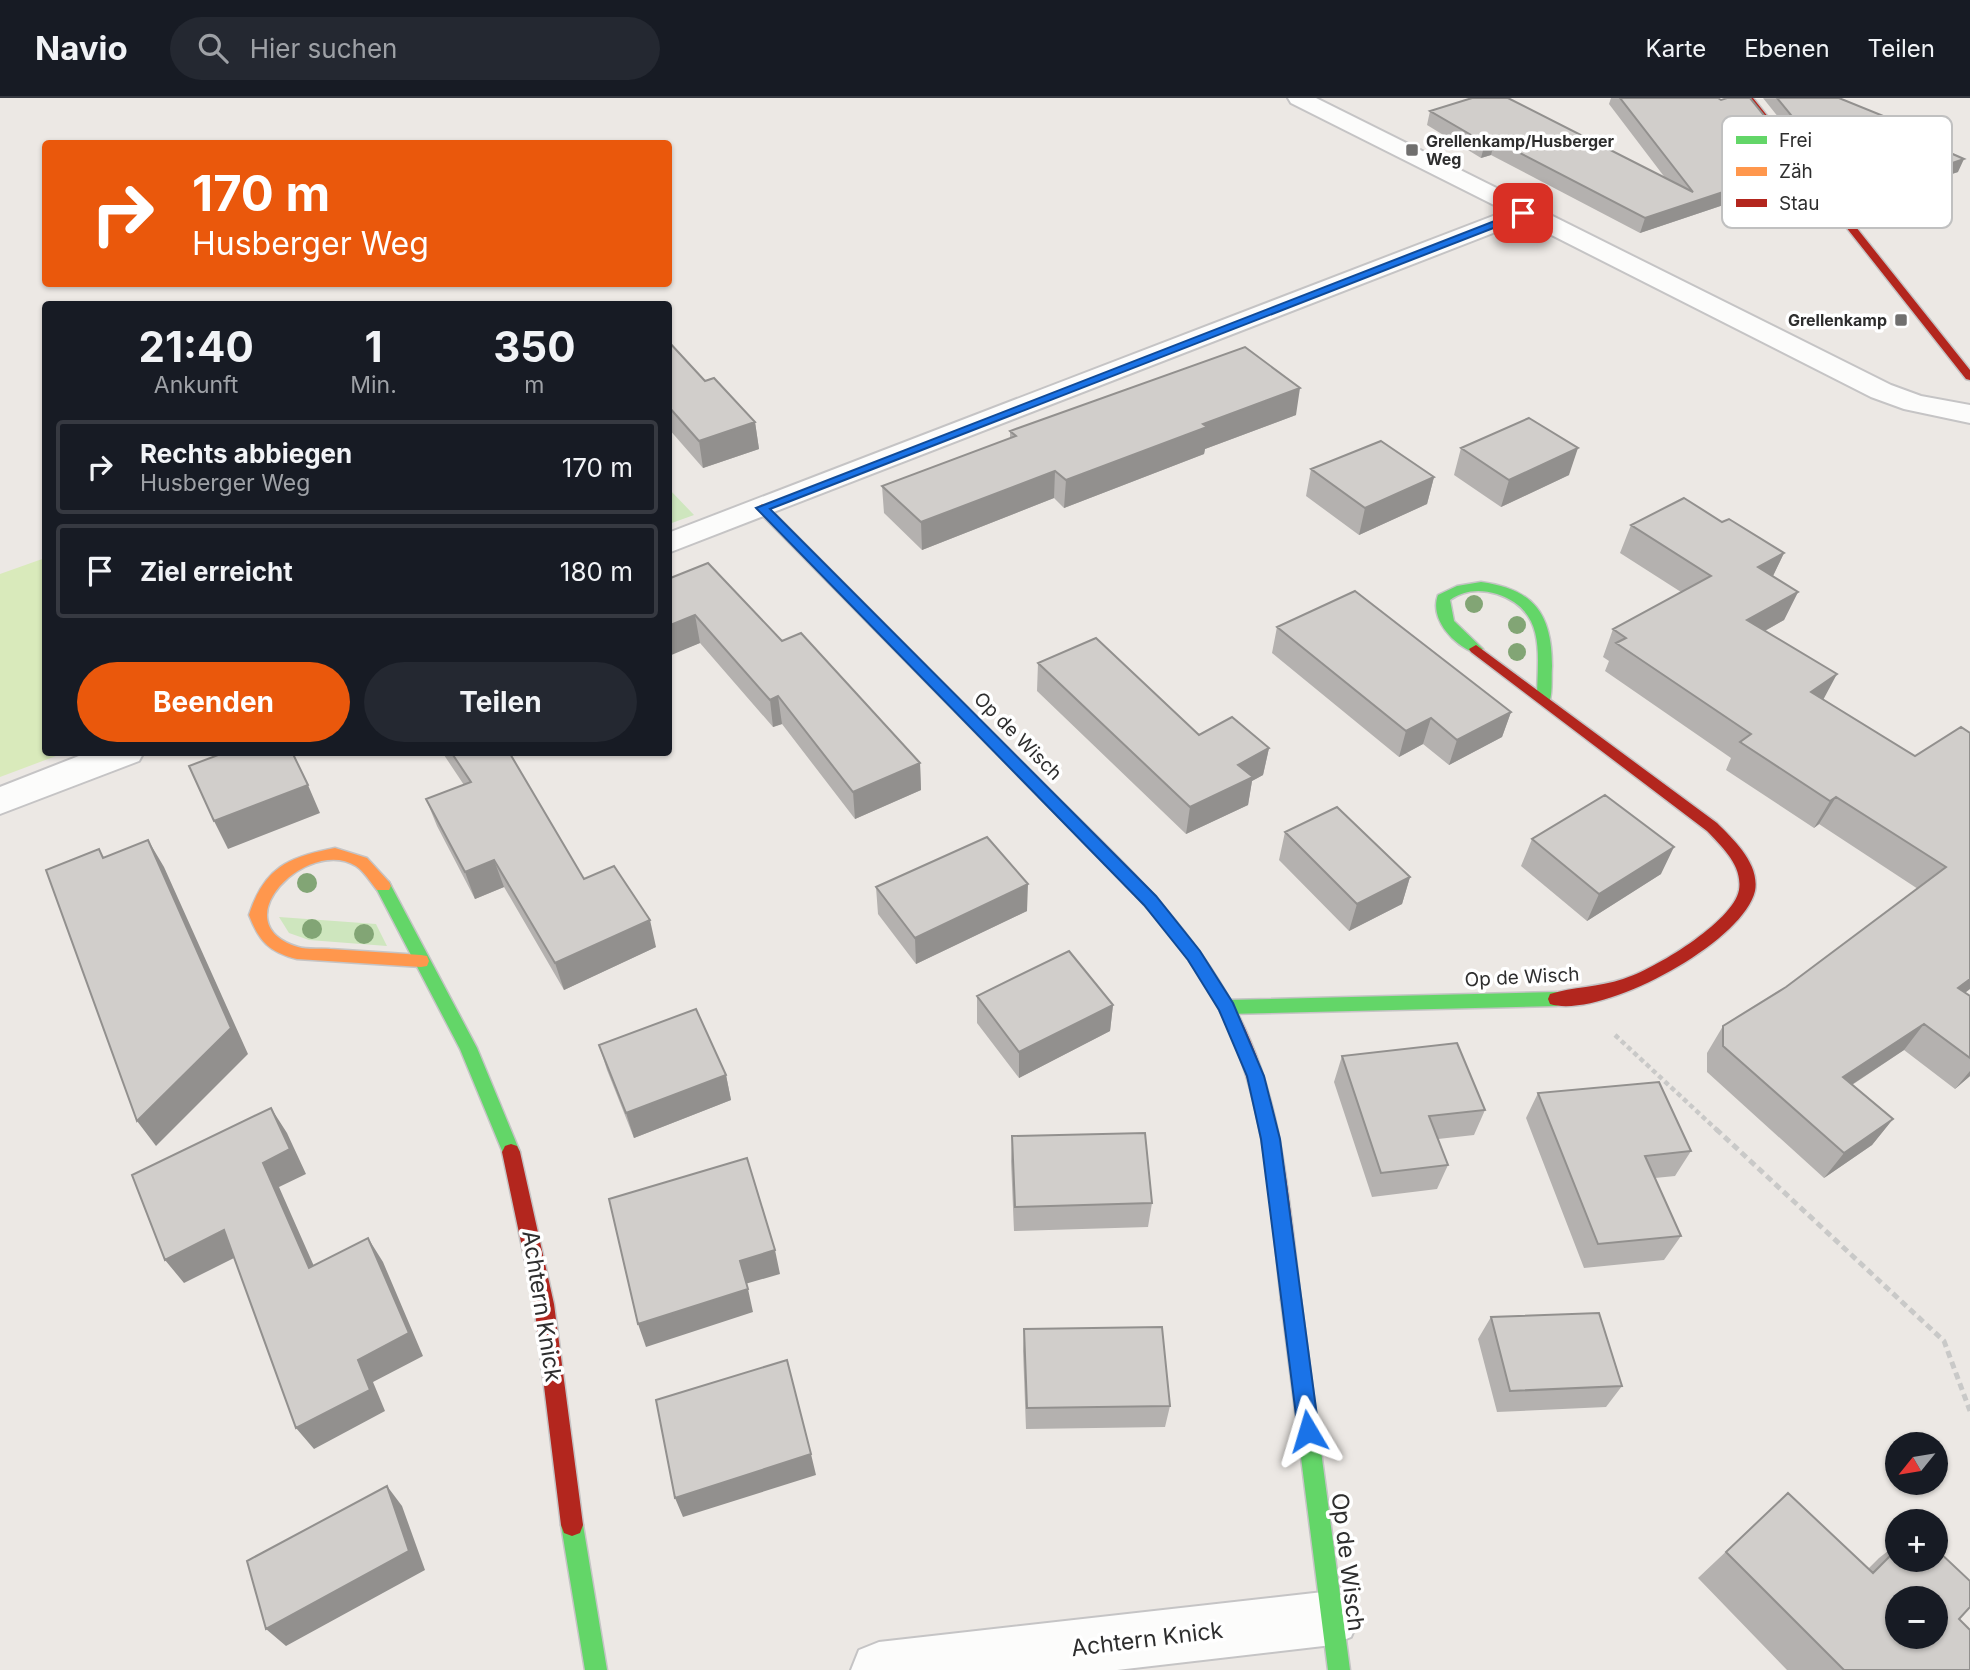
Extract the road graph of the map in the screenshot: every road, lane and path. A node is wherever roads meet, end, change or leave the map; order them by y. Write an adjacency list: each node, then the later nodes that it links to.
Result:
1 (1299, 98): 4 (street)
2 (1748, 98): 3 (street)
3 (1762, 116)
4 (1523, 213): 7 (street); 8 (street)
5 (1851, 228): 6 (street)
6 (1970, 377)
7 (1970, 414)
8 (762, 508): 9 (street); 15 (street, Op de Wisch)
9 (672, 542)
10 (1544, 700): 10 (street, Op de Wisch); 14 (street, Op de Wisch)
11 (116, 756): 12 (street)
12 (0, 801)
13 (421, 961): 13 (street, Achtern Knick); 18 (street, Achtern Knick)
14 (1576, 998): 15 (street, Op de Wisch); 16 (path)
15 (1227, 1007): 17 (street, Op de Wisch)
16 (1970, 1411)
17 (1332, 1618): 19 (street, Achtern Knick); 20 (street, Op de Wisch)
18 (596, 1670)
19 (879, 1670)
20 (1339, 1670)

